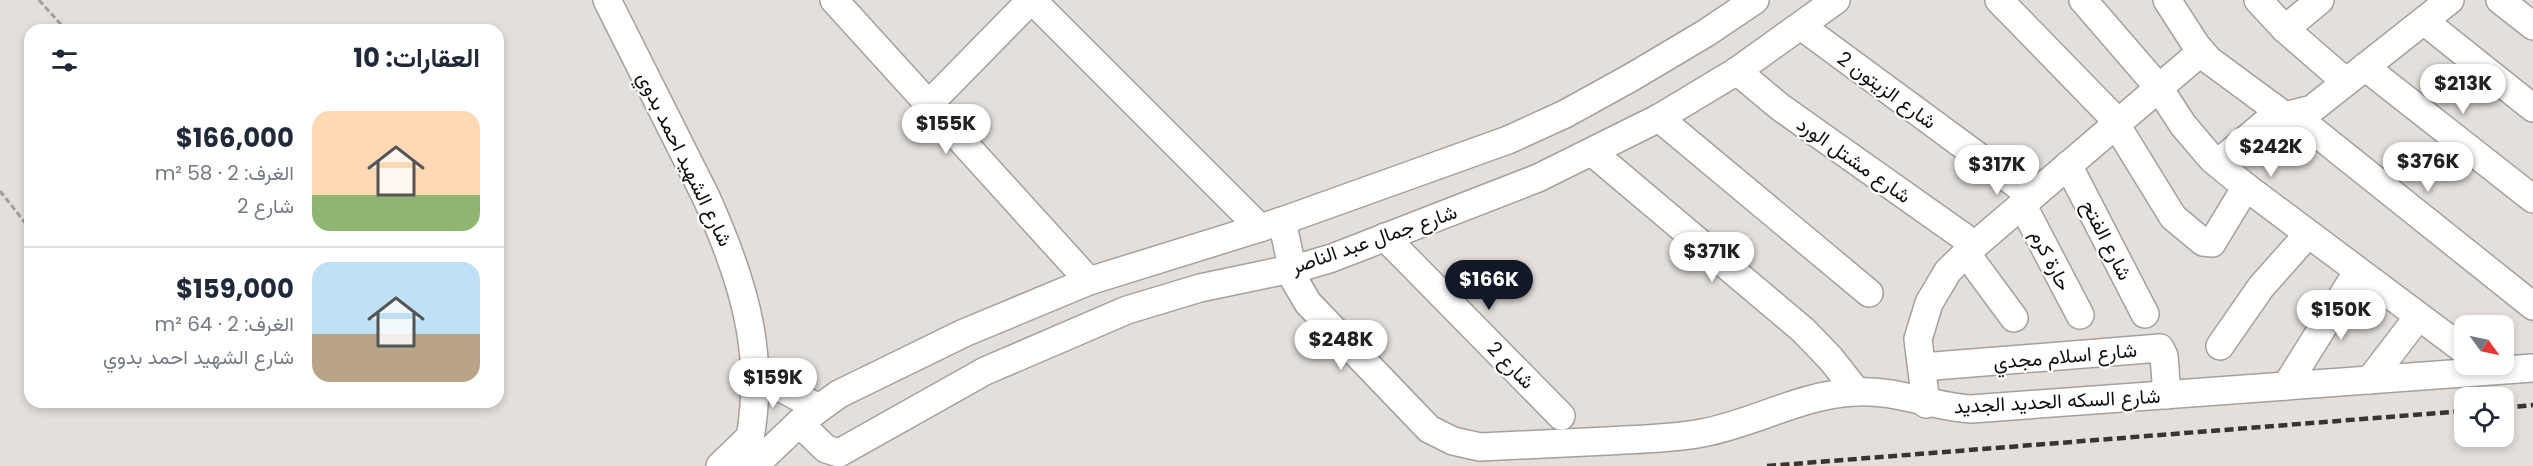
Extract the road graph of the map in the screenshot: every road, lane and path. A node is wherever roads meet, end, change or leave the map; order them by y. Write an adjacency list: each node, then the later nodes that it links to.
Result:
1 (39, 0): 15 (path)
2 (607, 0): 54 (street, شارع الشهيد احمد بدوي)
3 (834, 0): 23 (street)
4 (1032, 0): 23 (street); 36 (street)
5 (1755, 0): 36 (street)
6 (1836, 0): 16 (street, شارع جمال عبد الناصر)
7 (1999, 0): 27 (street)
8 (2084, 0): 22 (street)
9 (2167, 0): 19 (street)
10 (2258, 0): 18 (street)
11 (2320, 0): 18 (street)
12 (2450, 0): 14 (street)
13 (2500, 0): 17 (street)
14 (2424, 21): 21 (street); 24 (street)
15 (61, 24)
16 (1801, 26): 20 (street, شارع جمال عبد الناصر); 34 (street, شارع الزيتون 2)
17 (2533, 26)
18 (2284, 28): 21 (street)
19 (2201, 52): 22 (street); 25 (street)
20 (1737, 71): 26 (street, شارع جمال عبد الناصر); 39 (street, شارع مشتل الورد)
21 (2356, 74): 25 (street); 33 (street)
22 (2159, 88): 27 (street); 29 (street)
23 (930, 103): 42 (street)
24 (2533, 108)
25 (2289, 115): 29 (street); 44 (street)
26 (1659, 118): 28 (street, شارع جمال عبد الناصر); 43 (street)
27 (2117, 124): 30 (street); 31 (street)
28 (1592, 152): 38 (street, شارع جمال عبد الناصر); 60 (street)
29 (2218, 163): 31 (street)
30 (2068, 165): 34 (street); 46 (street, شارع الفتح)
31 (2246, 187): 37 (street)
32 (0, 191): 35 (path)
33 (2533, 199)
34 (2027, 200): 39 (street); 45 (street, حارة كرم)
35 (24, 221)
36 (1271, 225): 40 (street, شارع السكه الحديد الجديد); 42 (street)
37 (2308, 234): 41 (street); 51 (street)
38 (1385, 237): 40 (street, شارع جمال عبد الناصر); 64 (street, شارع 2)
39 (1970, 249): 48 (street, شارع مشتل الورد); 55 (street)
40 (1293, 269): 56 (street, شارع جمال عبد الناصر); 60 (street, شارع السكه الحديد الجديد)
41 (2358, 272): 47 (street); 59 (street)
42 (1089, 281): 49 (street)
43 (1869, 292)
44 (2533, 306)
45 (2080, 315)
46 (2145, 315)
47 (2418, 317): 50 (street); 58 (street)
48 (2014, 318)
49 (964, 333): 56 (street); 63 (street)
50 (2454, 343)
51 (2220, 345)
52 (2531, 365): 53 (street, شارع السكه الحديد الجديد)
53 (2514, 366)
54 (757, 367): 63 (street, شارع جمال عبد الناصر); 65 (street, شارع الشهيد احمد بدوي)
55 (1922, 367): 61 (street, شارع اسلام مجدي); 62 (street)
56 (985, 371): 63 (street, شارع جمال عبد الناصر)
57 (2454, 372): 58 (street, شارع السكه الحديد الجديد)
58 (2370, 380): 59 (street, شارع السكه الحديد الجديد)
59 (2286, 386): 61 (street, شارع السكه الحديد الجديد)
60 (1857, 392): 62 (street, شارع السكه الحديد الجديد)
61 (2167, 395): 62 (street, شارع السكه الحديد الجديد)
62 (1926, 404)
63 (809, 415): 68 (street)
64 (1562, 416)
65 (750, 437): 66 (street); 67 (street, شارع الشهيد احمد بدوي)
66 (720, 466)
67 (744, 466)
68 (753, 466)

